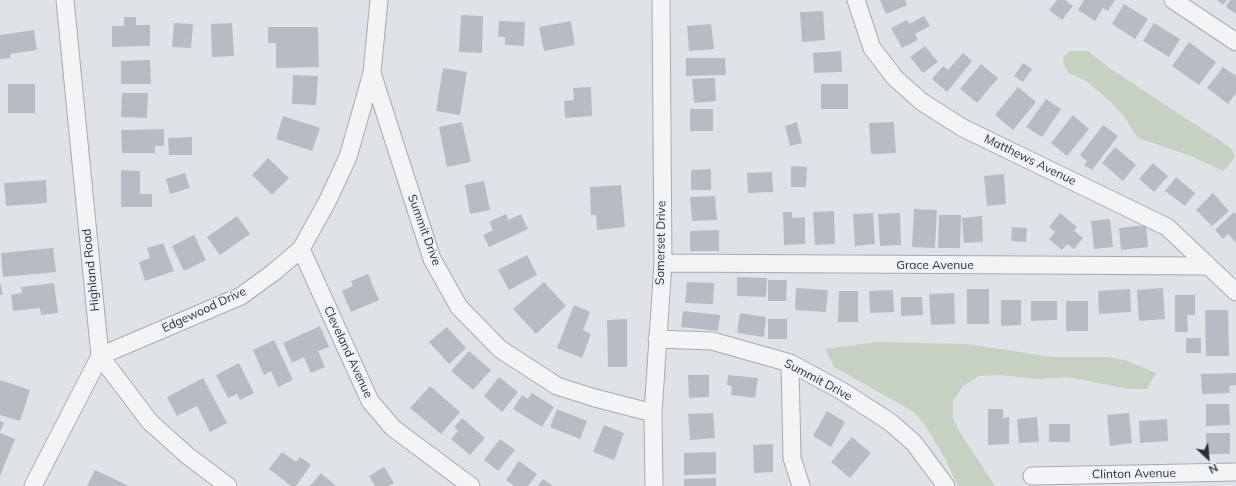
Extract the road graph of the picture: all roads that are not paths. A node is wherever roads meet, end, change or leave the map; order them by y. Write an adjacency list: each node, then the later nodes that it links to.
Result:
1 (65, 0): 13 (street, Highland Road)
2 (379, 0): 7 (street, Edgewood Drive)
3 (661, 0): 9 (street, Somerset Drive)
4 (856, 0): 10 (street, Matthews Avenue)
5 (1173, 0): 6 (street)
6 (1236, 42)
7 (372, 73): 8 (street, Edgewood Drive); 15 (street, Summit Drive)
8 (301, 249): 13 (street, Edgewood Drive); 20 (street, Cleveland Avenue)
9 (663, 263): 10 (street, Grace Avenue); 12 (street, Somerset Drive)
10 (1208, 266): 11 (street, Matthews Avenue)
11 (1236, 292)
12 (657, 339): 14 (street, Summit Drive); 15 (street, Somerset Drive)
13 (100, 356): 18 (street); 19 (street)
14 (790, 363): 22 (street); 23 (street, Summit Drive)
15 (653, 412): 21 (street, Somerset Drive)
16 (1236, 472): 17 (street, Clinton Avenue)
17 (1032, 476)
18 (33, 486)
19 (228, 486)
20 (471, 486)
21 (654, 486)
22 (801, 486)
23 (946, 486)

